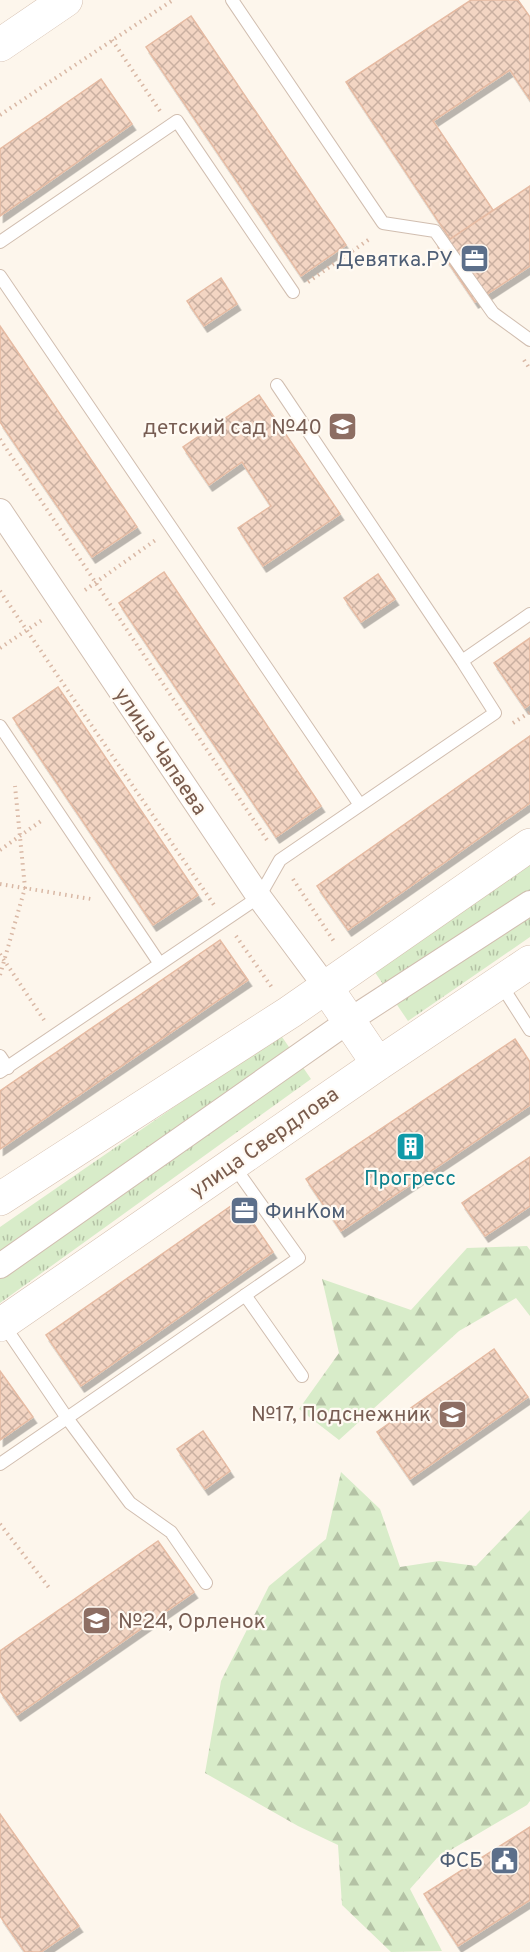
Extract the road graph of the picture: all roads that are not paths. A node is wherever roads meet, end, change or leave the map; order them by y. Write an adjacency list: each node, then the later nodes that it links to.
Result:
1 (66, 0): 3 (street)
2 (232, 0): 7 (lane)
3 (0, 45)
4 (0, 242): 6 (lane)
5 (0, 276): 13 (lane)
6 (293, 292)
7 (530, 340)
8 (277, 385): 11 (lane)
9 (0, 511): 15 (street, улица Чапаева)
10 (530, 615): 11 (lane)
11 (462, 661): 13 (lane)
12 (0, 726): 18 (lane)
13 (360, 805): 15 (lane)
14 (530, 845): 20 (street)
15 (259, 897): 18 (lane); 20 (street, улица Чапаева)
16 (530, 903): 21 (street)
17 (530, 962): 19 (street, улица Свердлова)
18 (160, 964): 25 (lane)
19 (500, 982): 22 (lane); 24 (street, улица Свердлова)
20 (326, 987): 21 (street); 27 (street)
21 (350, 1020): 24 (street); 28 (street)
22 (530, 1030)
23 (0, 1056): 25 (lane)
24 (378, 1064): 26 (street, улица Свердлова)
25 (4, 1070)
26 (232, 1164): 29 (lane); 30 (street, улица Свердлова)
27 (0, 1199)
28 (0, 1266)
29 (245, 1295): 31 (lane); 32 (lane)
30 (1, 1324): 32 (lane)
31 (302, 1376)
32 (67, 1419): 33 (lane); 34 (lane)
33 (0, 1464)
34 (206, 1583)

